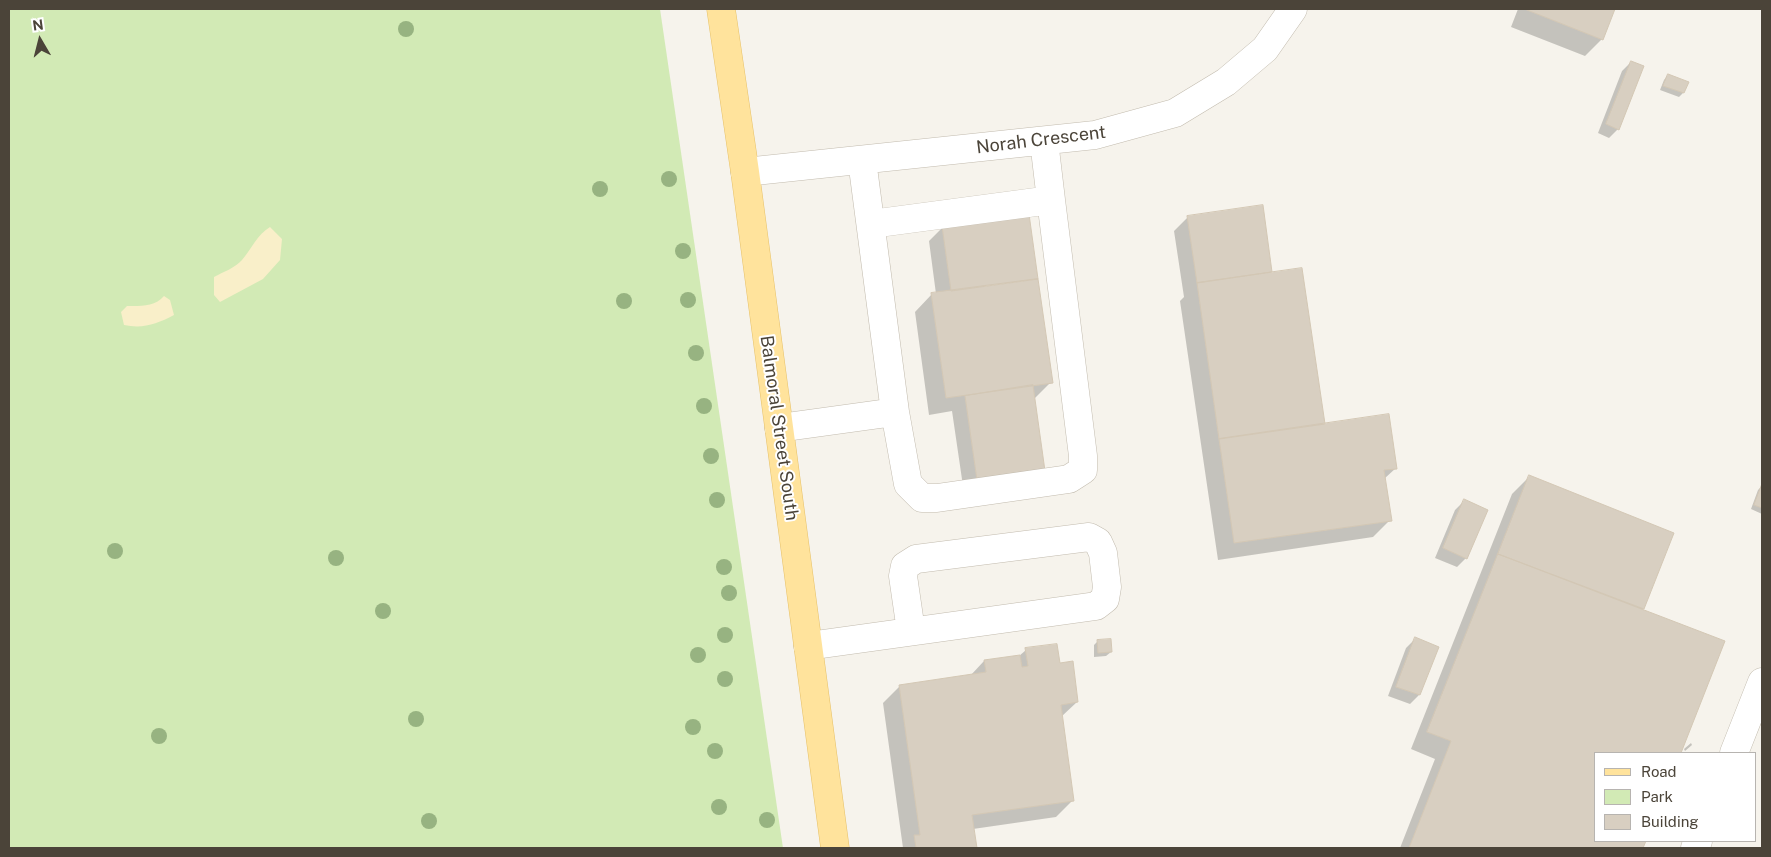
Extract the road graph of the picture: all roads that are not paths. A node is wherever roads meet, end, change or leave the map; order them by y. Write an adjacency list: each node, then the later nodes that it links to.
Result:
1 (721, 9): 5 (main road, Balmoral Street South)
2 (1293, 9): 3 (street, Norah Crescent)
3 (1044, 141): 4 (street, Norah Crescent); 6 (street)
4 (862, 160): 5 (street, Norah Crescent); 7 (street)
5 (745, 172): 9 (main road, Balmoral Street South)
6 (1051, 200): 7 (street); 8 (street)
7 (871, 224): 8 (street)
8 (895, 412): 9 (street)
9 (779, 428): 11 (main road, Balmoral Street South)
10 (911, 631): 10 (street); 11 (street)
11 (808, 646): 14 (main road, Balmoral Street South)
12 (1762, 682): 13 (street)
13 (1734, 752)
14 (835, 848)

